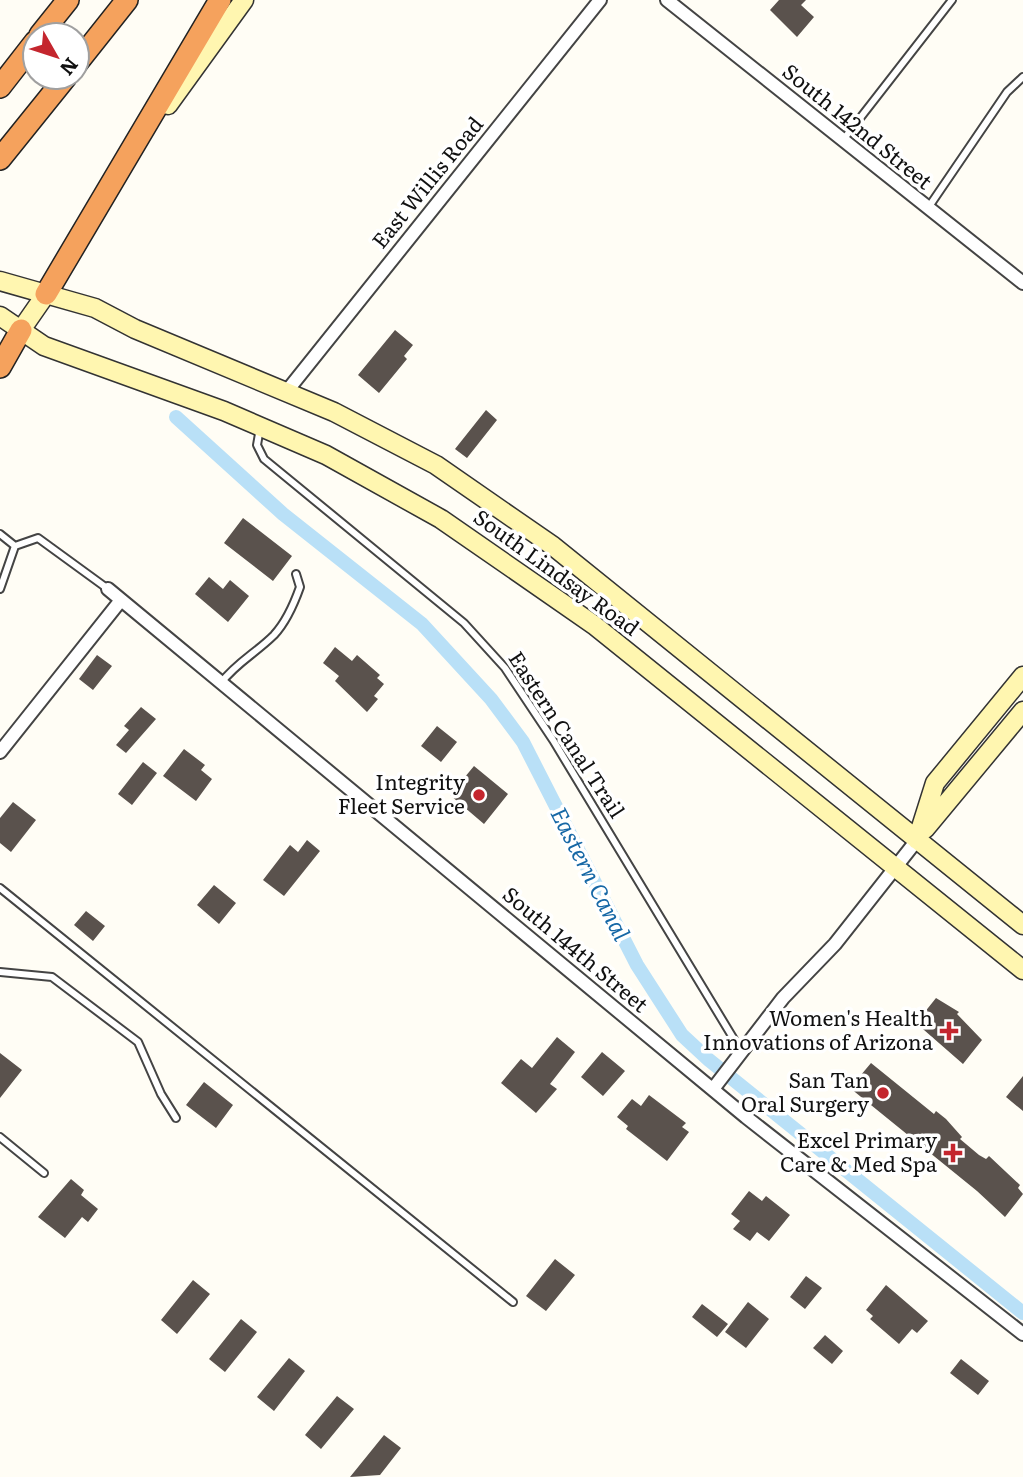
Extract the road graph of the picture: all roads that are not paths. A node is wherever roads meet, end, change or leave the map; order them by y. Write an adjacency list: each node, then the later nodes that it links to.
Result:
1 (68, 0): 8 (highway)
2 (127, 0): 9 (highway)
3 (220, 0): 16 (highway)
4 (244, 0): 16 (main road)
5 (600, 0): 24 (street, East Willis Road)
6 (667, 0): 14 (street, South 142nd Street)
7 (952, 0): 14 (lane)
8 (51, 21)
9 (91, 45)
10 (21, 60): 12 (highway)
11 (1023, 77): 17 (lane)
12 (0, 87)
13 (54, 91): 15 (highway)
14 (843, 140): 17 (street, South 142nd Street)
15 (6, 152)
16 (122, 166): 20 (highway)
17 (928, 208): 19 (street, South 142nd Street)
18 (0, 281): 20 (main road, South Lindsay Road)
19 (1023, 284)
20 (46, 294): 22 (main road); 24 (main road, South Lindsay Road)
21 (0, 316): 22 (main road, South Lindsay Road)
22 (21, 330): 23 (highway); 25 (main road, South Lindsay Road)
23 (0, 367)
24 (287, 391): 36 (main road, South Lindsay Road)
25 (262, 426): 37 (main road, South Lindsay Road); 42 (lane, Eastern Canal Trail)
26 (0, 534): 27 (lane)
27 (15, 547): 29 (lane); 30 (lane)
28 (296, 574): 33 (lane)
29 (0, 589)
30 (108, 589): 31 (street, South 144th Street)
31 (121, 600): 33 (street, South 144th Street); 35 (street)
32 (1023, 676): 36 (main road)
33 (221, 683): 43 (street, South 144th Street)
34 (1023, 711): 36 (main road)
35 (0, 752)
36 (917, 840): 37 (street); 39 (main road, South Lindsay Road)
37 (895, 866): 40 (main road, South Lindsay Road); 42 (street)
38 (0, 888): 47 (lane)
39 (1023, 925)
40 (1023, 970)
41 (0, 972): 44 (lane)
42 (739, 1054): 43 (street)
43 (716, 1085): 48 (street, South 144th Street)
44 (176, 1118)
45 (0, 1137): 46 (lane)
46 (44, 1173)
47 (513, 1302)
48 (1023, 1334)

